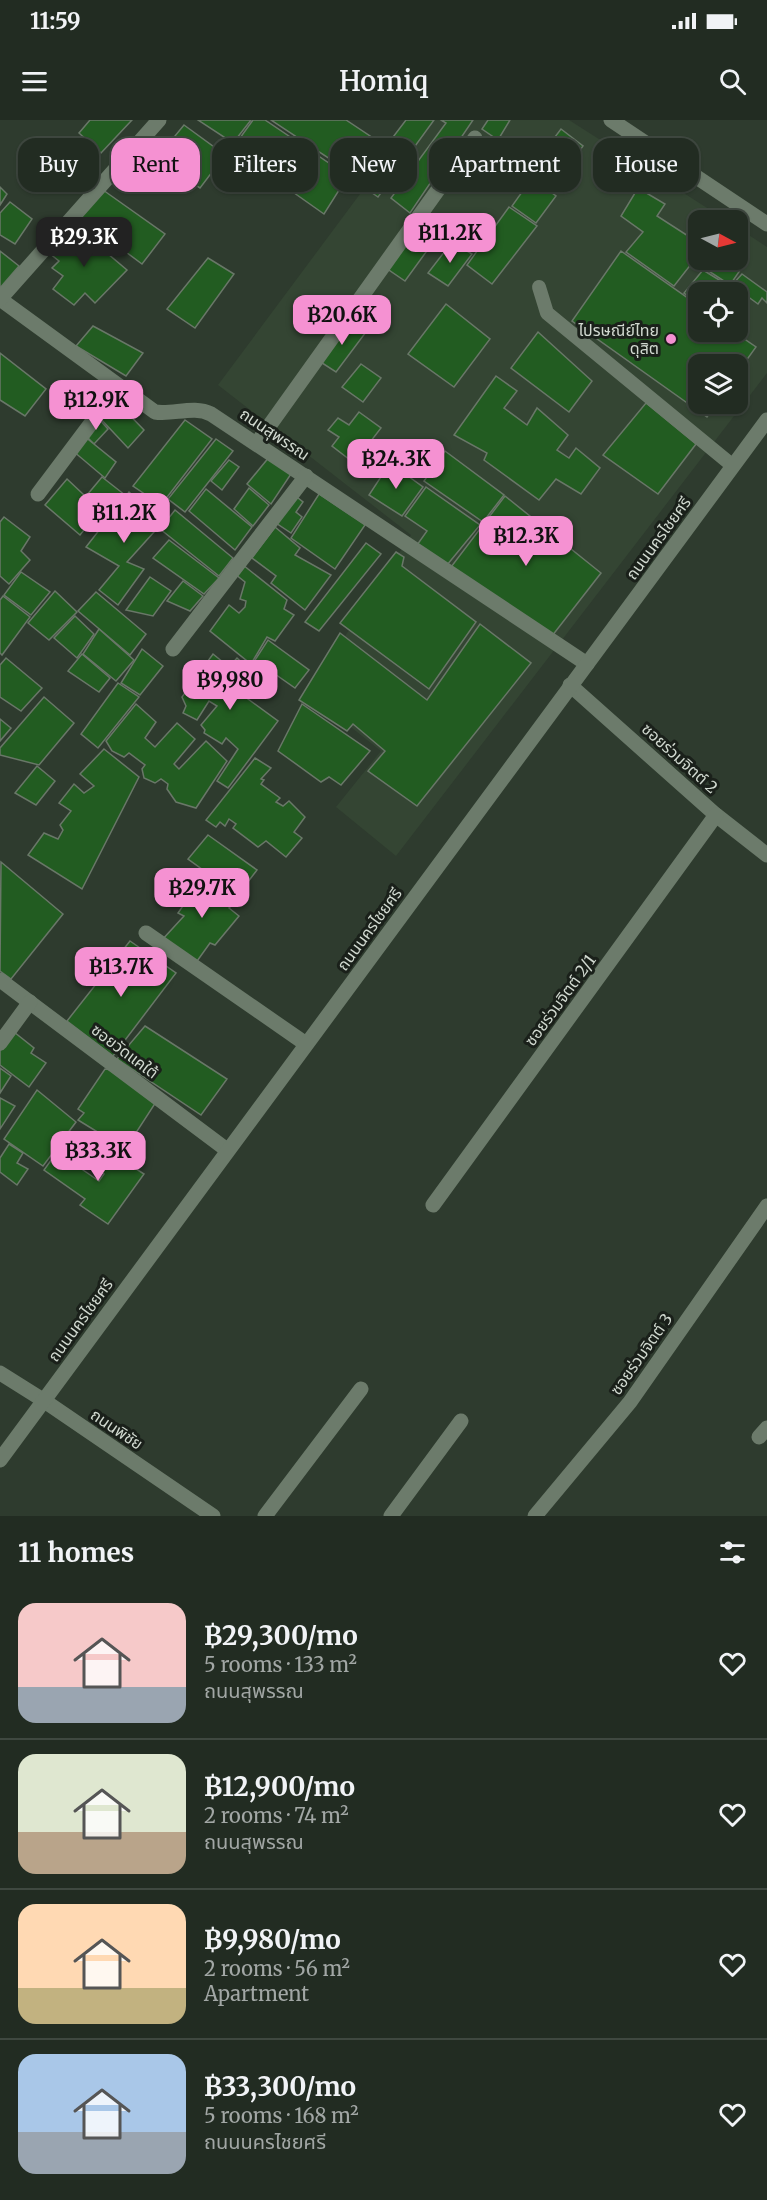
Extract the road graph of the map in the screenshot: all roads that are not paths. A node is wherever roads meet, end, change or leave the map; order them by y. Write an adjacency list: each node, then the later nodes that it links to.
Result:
1 (159, 120): 6 (street)
2 (611, 120): 4 (street)
3 (436, 192): 9 (street)
4 (767, 224)
5 (539, 287): 10 (lane)
6 (0, 299): 7 (street, ถนนสุพรรณ)
7 (119, 386): 9 (street, ถนนสุพรรณ); 12 (street)
8 (767, 420): 10 (street, ถนนนครไชยศรี)
9 (257, 443): 11 (street, ถนนสุพรรณ)
10 (733, 466): 14 (street, ถนนนครไชยศรี)
11 (306, 476): 13 (street); 14 (street, ถนนสุพรรณ)
12 (38, 494)
13 (173, 649)
14 (587, 664): 15 (street, ถนนนครไชยศรี)
15 (570, 685): 16 (street, ซอยร่วมจิตต์ 2); 22 (street, ถนนนครไชยศรี)
16 (716, 815): 17 (street, ซอยร่วมจิตต์ 2); 24 (street, ซอยร่วมจิตต์ 2/1)
17 (767, 855)
18 (146, 933): 22 (street)
19 (0, 980): 20 (street, ซอยวัดแคใต้)
20 (30, 1002): 21 (street); 23 (street, ซอยวัดแคใต้)
21 (0, 1043)
22 (306, 1044): 23 (street, ถนนนครไชยศรี)
23 (227, 1150): 28 (street, ถนนนครไชยศรี)
24 (433, 1205)
25 (767, 1206): 34 (street, ซอยร่วมจิตต์ 3)
26 (0, 1373): 28 (street, ถนนพิชัย)
27 (361, 1389): 32 (street)
28 (43, 1400): 30 (street, ถนนนครไชยศรี); 31 (street, ถนนพิชัย)
29 (461, 1421): 33 (street)
30 (0, 1460)
31 (213, 1516)
32 (265, 1516)
33 (392, 1516)
34 (535, 1516)

